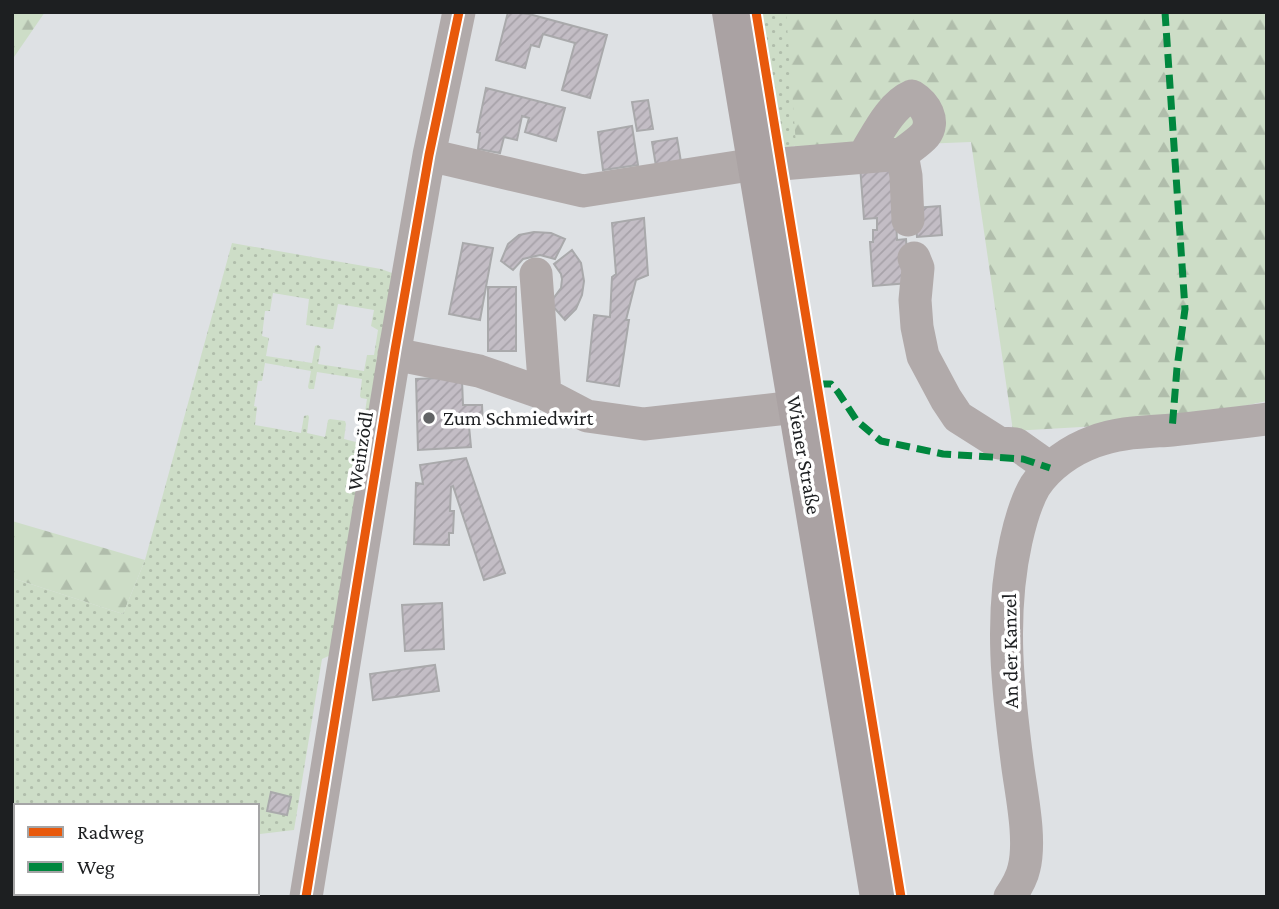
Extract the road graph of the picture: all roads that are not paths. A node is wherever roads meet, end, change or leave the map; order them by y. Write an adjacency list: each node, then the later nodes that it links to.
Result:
1 (459, 12): 4 (street, Weinzödl)
2 (730, 12): 6 (main road, Wiener Straße)
3 (905, 151): 5 (street); 5 (street); 7 (street)
4 (429, 155): 6 (street); 10 (street, Weinzödl)
5 (863, 157): 6 (street)
6 (756, 164): 12 (main road, Wiener Straße)
7 (908, 220)
8 (914, 258): 14 (street)
9 (536, 274): 11 (street)
10 (394, 354): 11 (street); 15 (street, Weinzödl)
11 (545, 394): 12 (street)
12 (796, 407): 16 (main road, Wiener Straße)
13 (1267, 419): 14 (street, An der Kanzel)
14 (1050, 468): 17 (street, An der Kanzel)
15 (306, 897)
16 (879, 897)
17 (1010, 897)

